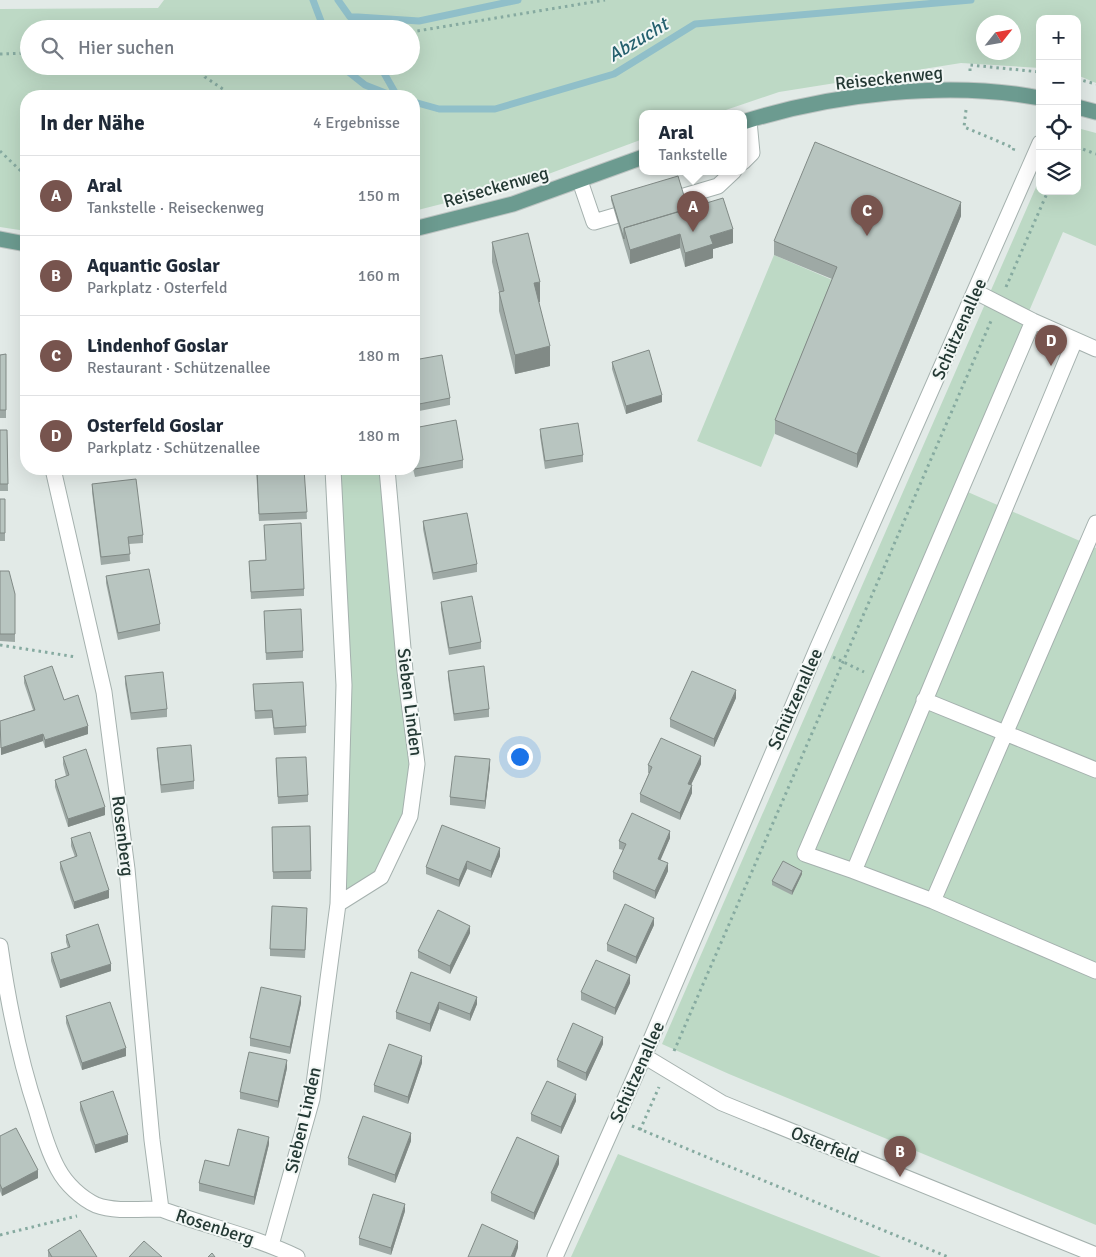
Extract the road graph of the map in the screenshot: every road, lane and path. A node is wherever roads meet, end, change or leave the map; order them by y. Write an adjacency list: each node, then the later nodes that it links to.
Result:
1 (605, 0): 2 (path)
2 (420, 31)
3 (20, 53): 4 (path)
4 (0, 54)
5 (204, 75): 8 (path)
6 (1081, 79): 7 (path)
7 (1096, 84)
8 (224, 90)
9 (969, 90): 10 (main road, Reiseckenweg); 13 (main road, Reiseckenweg); 22 (path)
10 (1036, 97)
11 (1081, 108): 12 (main road)
12 (1096, 112)
13 (747, 122)
14 (747, 127): 19 (street)
15 (1081, 148): 18 (path)
16 (1037, 150): 22 (street, Schützenallee)
17 (0, 151): 21 (path)
18 (1096, 154)
19 (747, 158)
20 (639, 159): 24 (main road, Reiseckenweg)
21 (20, 170)
22 (1028, 170): 29 (street, Schützenallee)
23 (730, 175): 24 (street)
24 (580, 181): 26 (main road, Reiseckenweg)
25 (1046, 195): 30 (path)
26 (420, 228)
27 (0, 239): 28 (main road)
28 (20, 243)
29 (976, 292): 30 (street); 48 (street, Schützenallee)
30 (998, 304): 31 (street); 49 (path)
31 (1033, 322): 32 (street); 43 (street)
32 (1074, 340): 33 (street); 40 (street)
33 (1096, 349)
34 (54, 475): 39 (street, Rosenberg)
35 (332, 475): 45 (street, Sieben Linden)
36 (388, 475): 45 (street, Sieben Linden)
37 (1096, 523): 41 (street)
38 (0, 645): 39 (path)
39 (96, 661): 53 (street, Rosenberg)
40 (924, 700): 41 (street); 43 (street)
41 (1006, 733): 42 (street); 44 (street)
42 (1096, 770)
43 (854, 871): 44 (street)
44 (933, 901): 47 (street)
45 (338, 904): 55 (street, Sieben Linden)
46 (0, 946): 52 (street, Rosenberg)
47 (1096, 971)
48 (644, 1056): 49 (street, Osterfeld); 50 (street, Schützenallee)
49 (666, 1071): 51 (path); 56 (street, Osterfeld)
50 (616, 1120): 51 (path); 58 (street, Schützenallee)
51 (640, 1130): 59 (path)
52 (112, 1208): 53 (street, Rosenberg); 54 (path)
53 (161, 1209): 55 (street, Rosenberg)
54 (0, 1235)
55 (271, 1245): 57 (street, Rosenberg)
56 (1096, 1255)
57 (297, 1257)
58 (555, 1257)
59 (948, 1257)

